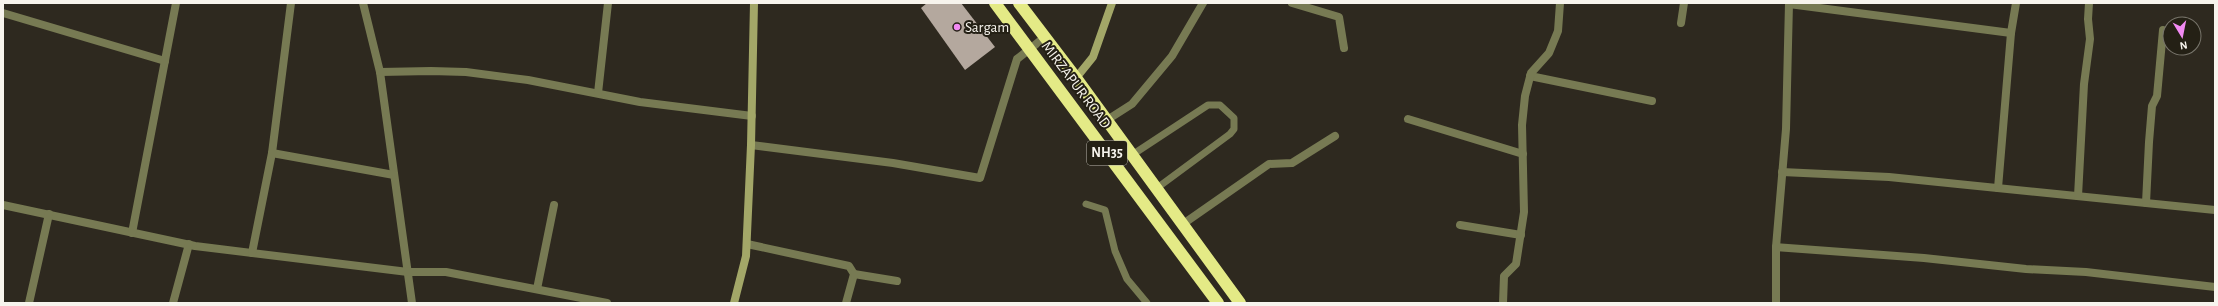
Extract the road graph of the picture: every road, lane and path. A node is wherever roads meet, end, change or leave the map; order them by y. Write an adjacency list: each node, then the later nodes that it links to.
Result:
1 (176, 3): 23 (street)
2 (291, 3): 34 (street)
3 (363, 3): 24 (street)
4 (608, 3): 27 (street)
5 (754, 3): 29 (street)
6 (995, 3): 22 (highway, MIRZAPUR ROAD / NH35)
7 (1019, 3): 19 (highway, MIRZAPUR ROAD / NH35)
8 (1112, 3): 26 (street)
9 (1203, 3): 31 (street)
10 (1292, 3): 21 (street)
11 (1560, 3): 25 (street)
12 (1684, 3): 17 (street)
13 (1789, 3): 18 (street); 37 (street)
14 (2016, 3): 18 (street)
15 (2089, 3): 41 (street)
16 (3, 13): 23 (street)
17 (1681, 23)
18 (2011, 33): 40 (street)
19 (1045, 37): 22 (street); 26 (highway, MIRZAPUR ROAD / NH35)
20 (2162, 41): 42 (street)
21 (1344, 48)
22 (1029, 49): 33 (street); 68 (highway, MIRZAPUR ROAD / NH35)
23 (165, 61): 50 (street)
24 (380, 72): 27 (street); 38 (street)
25 (1530, 76): 28 (street); 35 (street)
26 (1076, 78): 31 (highway, MIRZAPUR ROAD / NH35)
27 (598, 93): 29 (street)
28 (1652, 101)
29 (752, 116): 33 (street)
30 (1408, 119): 35 (street)
31 (1107, 120): 36 (highway, MIRZAPUR ROAD / NH35)
32 (1335, 136): 48 (street)
33 (751, 145): 53 (street)
34 (272, 153): 38 (street); 55 (street)
35 (1523, 154): 51 (street)
36 (1132, 155): 39 (highway, MIRZAPUR ROAD / NH35); 39 (lane)
37 (1782, 172): 40 (street); 54 (street)
38 (394, 175): 56 (street)
39 (1157, 188): 48 (highway, MIRZAPUR ROAD / NH35)
40 (1998, 188): 41 (street)
41 (2078, 196): 42 (street)
42 (2146, 203): 46 (street)
43 (554, 204): 60 (street)
44 (1086, 204): 67 (lane)
45 (3, 205): 47 (street)
46 (2215, 210)
47 (49, 214): 50 (street); 61 (street)
48 (1183, 224): 69 (highway, MIRZAPUR ROAD / NH35)
49 (1460, 225): 51 (street)
50 (132, 233): 52 (street)
51 (1520, 235): 70 (street)
52 (189, 244): 55 (street); 62 (street)
53 (747, 244): 57 (street); 65 (street)
54 (1776, 247): 59 (street); 71 (street)
55 (252, 253): 56 (street)
56 (408, 272): 60 (street); 63 (street)
57 (854, 274): 58 (street); 66 (street)
58 (897, 281)
59 (2215, 287)
60 (537, 289): 64 (street)
61 (28, 303)
62 (173, 303)
63 (412, 303)
64 (607, 303)
65 (734, 303)
66 (846, 303)
67 (1147, 303)
68 (1218, 303)
69 (1240, 303)
70 (1503, 303)
71 (1776, 303)

